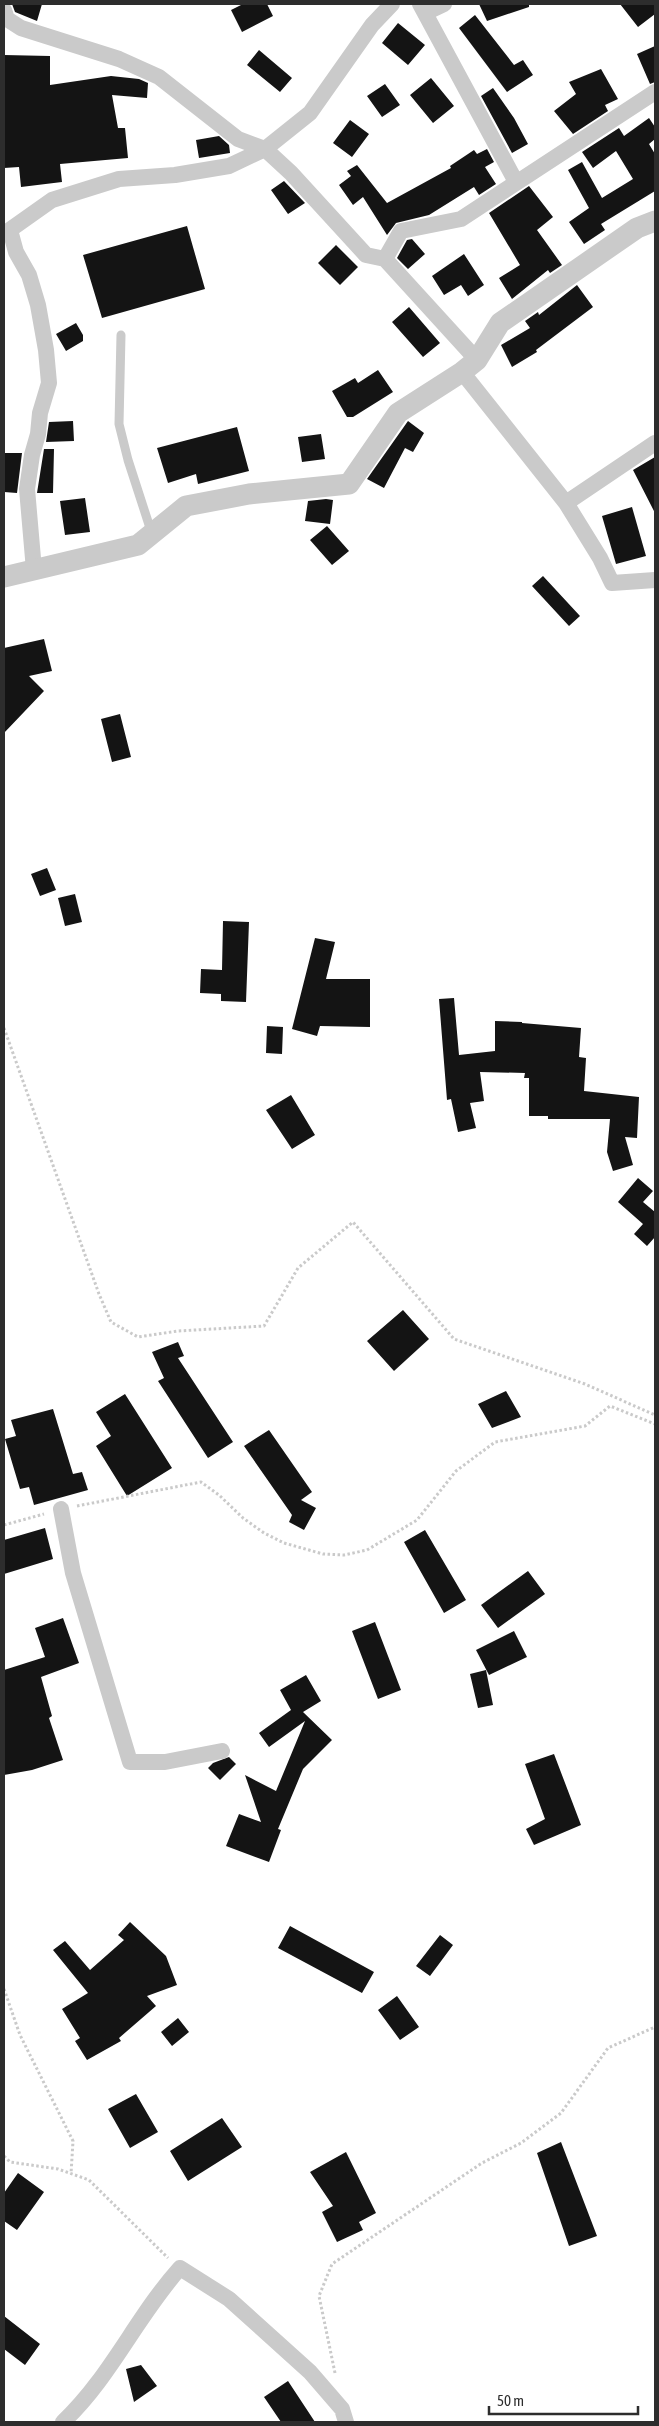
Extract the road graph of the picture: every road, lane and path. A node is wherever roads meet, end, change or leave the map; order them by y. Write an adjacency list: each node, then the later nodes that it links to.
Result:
1 (392, 4): 6 (street)
2 (444, 4): 3 (street)
3 (422, 8): 7 (street)
4 (4, 10): 6 (street)
5 (655, 92): 7 (street)
6 (265, 149): 9 (street); 10 (street)
7 (516, 182): 10 (street)
8 (655, 221): 12 (street)
9 (7, 232): 16 (street)
10 (385, 259): 12 (street)
11 (121, 335): 15 (lane)
12 (470, 366): 14 (street); 15 (street)
13 (655, 443): 14 (street)
14 (566, 502): 18 (street)
15 (152, 534): 16 (street)
16 (34, 570): 17 (street)
17 (4, 577)
18 (655, 580)
19 (4, 1028): 20 (path)
20 (655, 1415)
21 (655, 1424): 22 (path)
22 (61, 1509): 23 (path); 24 (street)
23 (4, 1525)
24 (222, 1751)
25 (4, 1989): 28 (path)
26 (655, 2027): 30 (path)
27 (4, 2156): 28 (path)
28 (71, 2174): 29 (path)
29 (180, 2268): 31 (street); 32 (street)
30 (335, 2375)
31 (63, 2422)
32 (346, 2422)

